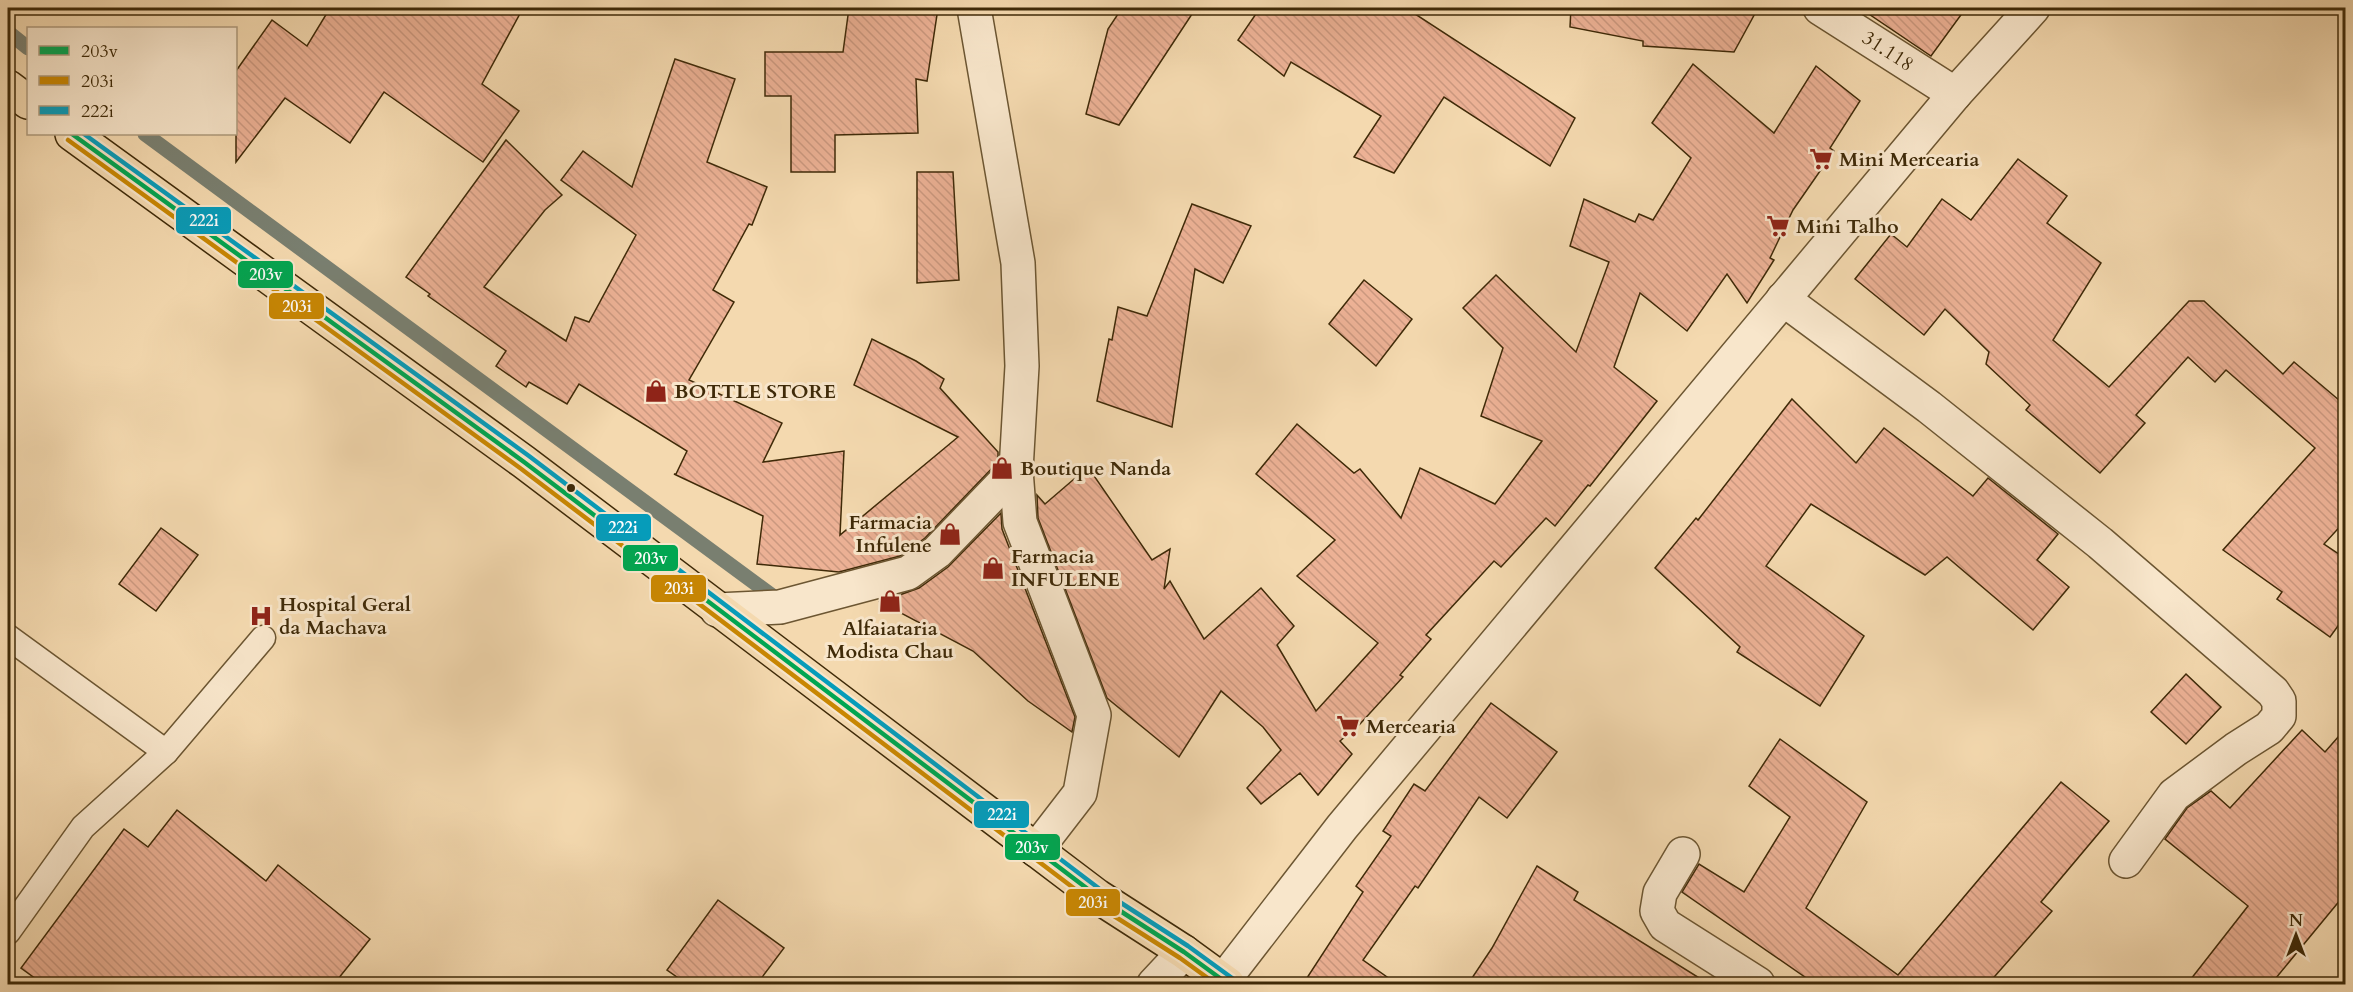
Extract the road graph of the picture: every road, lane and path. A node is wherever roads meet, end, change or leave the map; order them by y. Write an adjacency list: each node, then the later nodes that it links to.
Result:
1 (974, 8): 9 (street)
2 (1820, 8): 5 (street, 31.118)
3 (2033, 8): 5 (street)
4 (8, 87): 6 (main road)
5 (1955, 94): 8 (street)
6 (27, 101)
7 (73, 135): 10 (main road)
8 (1783, 299): 16 (street); 19 (street)
9 (1016, 471): 10 (street); 14 (street)
10 (717, 610): 14 (main road)
11 (8, 637): 13 (lane)
12 (263, 638): 13 (lane)
13 (166, 752): 17 (lane)
14 (1036, 850): 18 (main road)
15 (1683, 854): 21 (street)
16 (2126, 861)
17 (8, 932)
18 (1184, 951): 19 (main road); 20 (street)
19 (1226, 983)
20 (1154, 984)
21 (1758, 984)

